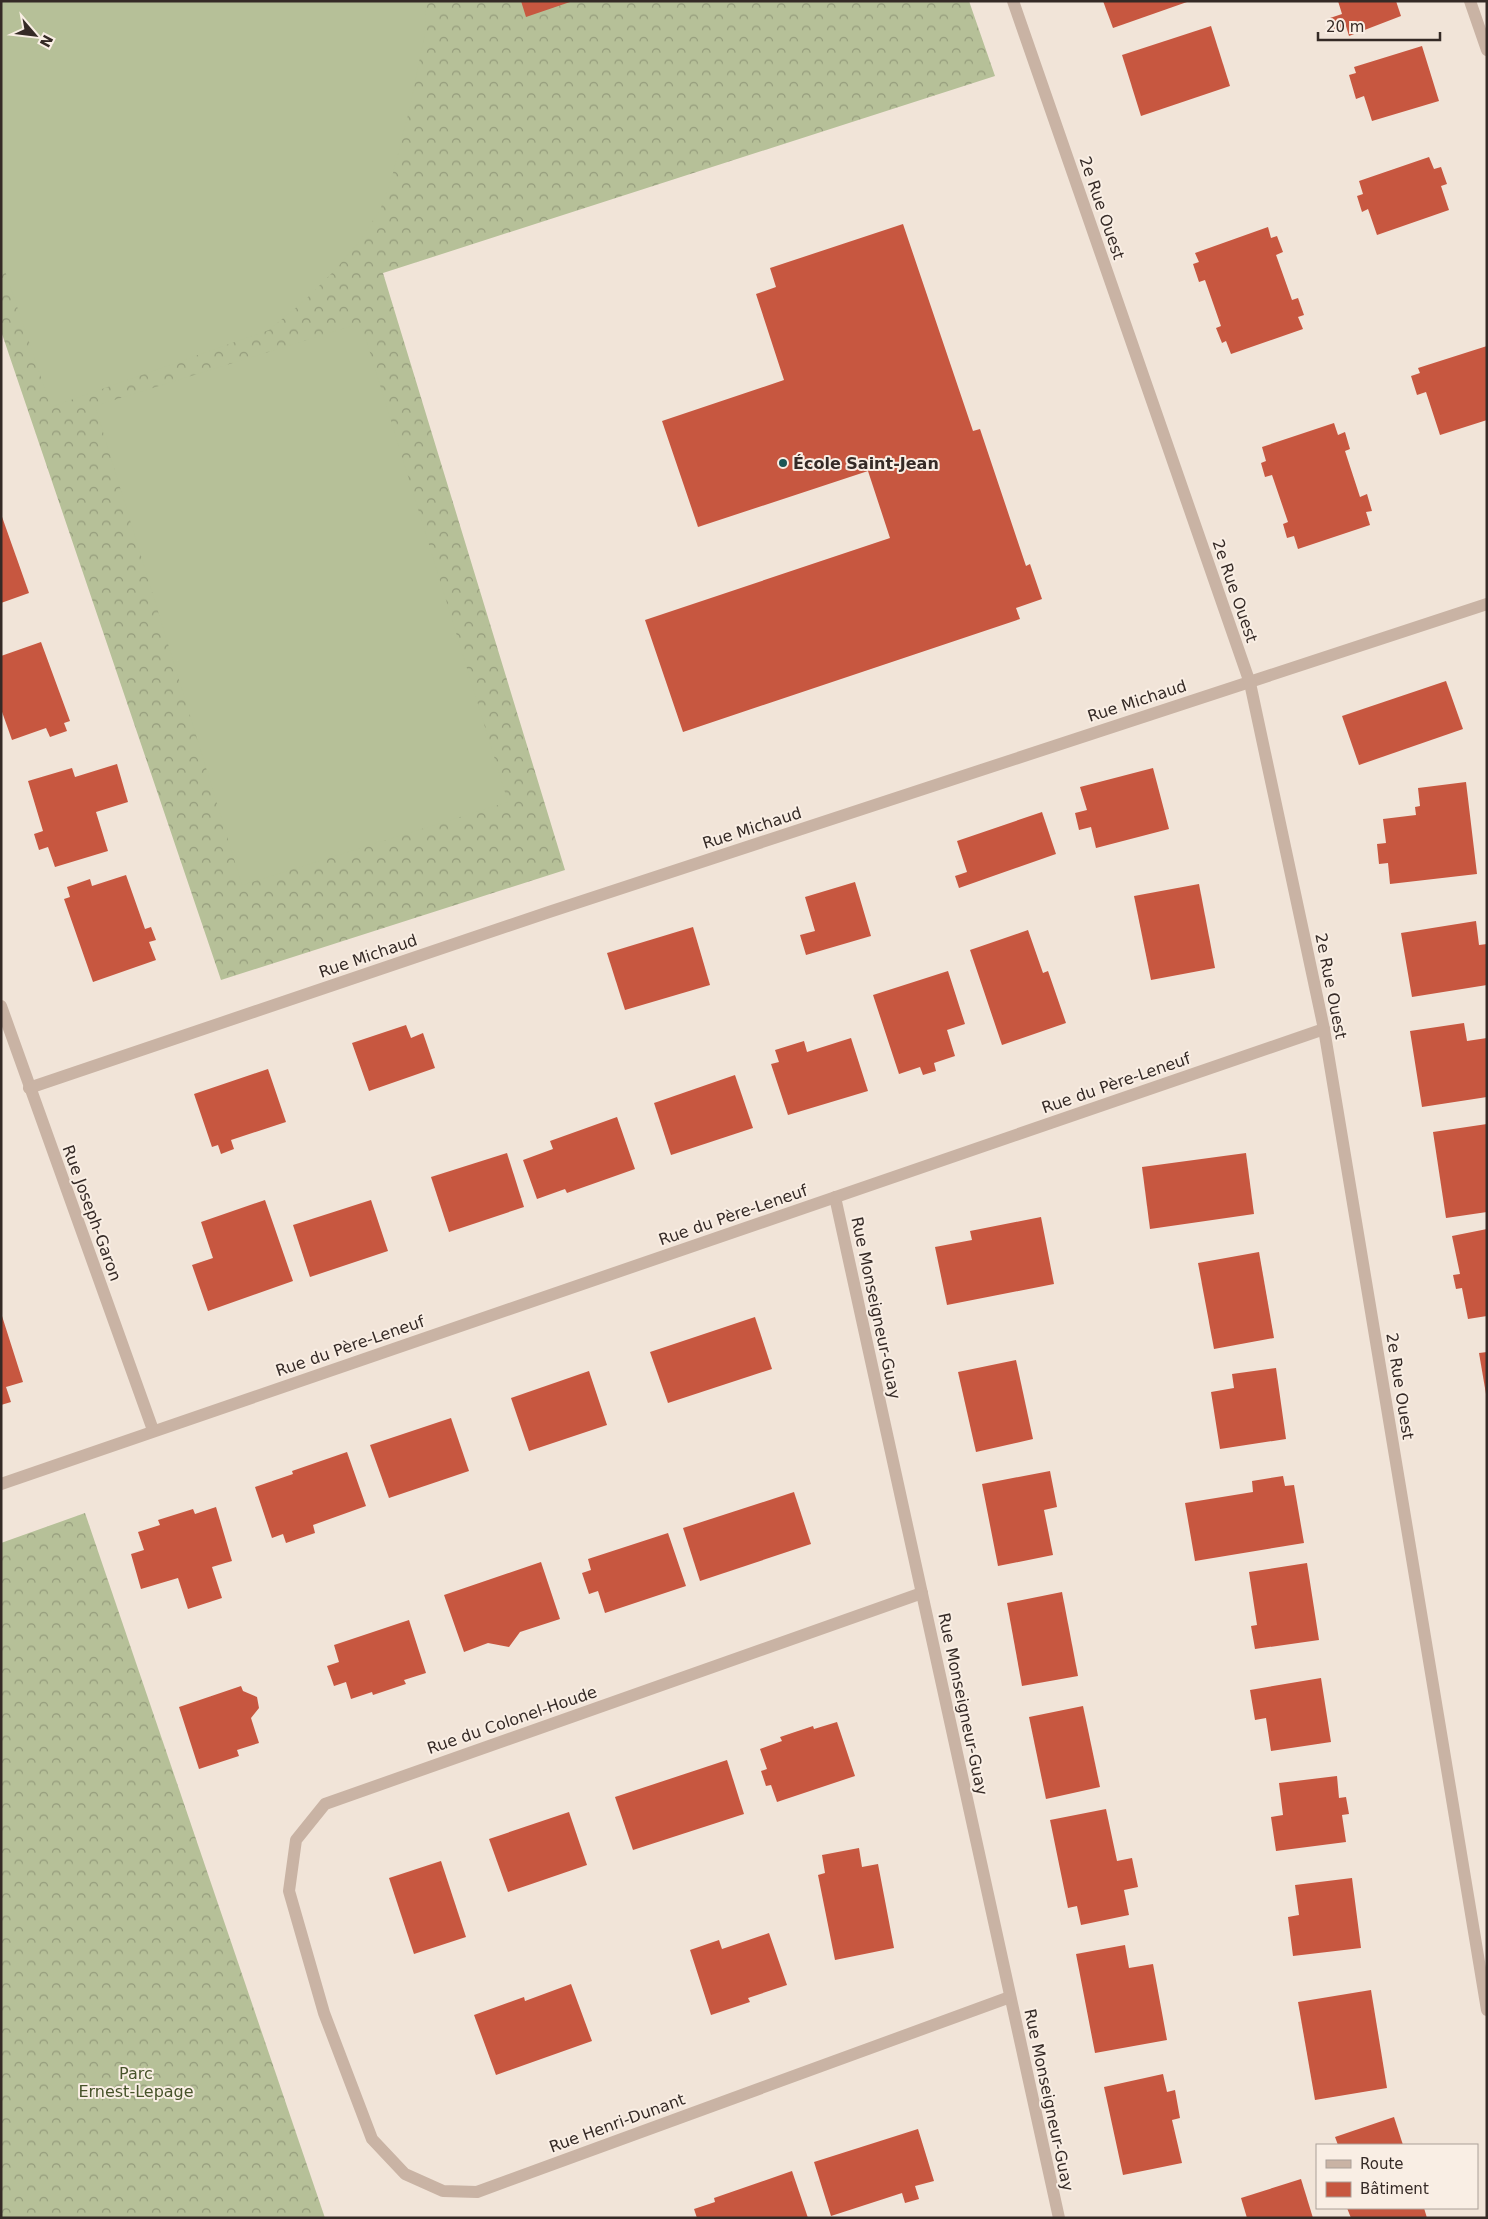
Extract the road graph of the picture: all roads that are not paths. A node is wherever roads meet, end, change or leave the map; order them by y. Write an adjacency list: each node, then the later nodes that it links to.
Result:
1 (1013, 1): 5 (street, 2e Rue Ouest)
2 (1470, 1): 3 (street)
3 (1487, 50)
4 (1487, 604): 5 (street, Rue Michaud)
5 (1250, 683): 7 (street, 2e Rue Ouest); 8 (street, Rue Michaud)
6 (1, 1006): 8 (street, Rue Joseph-Garon)
7 (1324, 1029): 9 (street, Rue du Père-Leneuf); 14 (street, 2e Rue Ouest)
8 (29, 1088): 10 (street, Rue Joseph-Garon)
9 (835, 1197): 10 (street, Rue du Père-Leneuf); 12 (street, Rue Monseigneur-Guay)
10 (153, 1430): 11 (street, Rue du Père-Leneuf)
11 (1, 1484)
12 (922, 1593): 13 (street, Rue Monseigneur-Guay); 15 (street, Rue du Colonel-Houde)
13 (1010, 1997): 15 (street, Rue Henri-Dunant); 16 (street, Rue Monseigneur-Guay)
14 (1487, 2010)
15 (324, 2014)
16 (1059, 2218)

